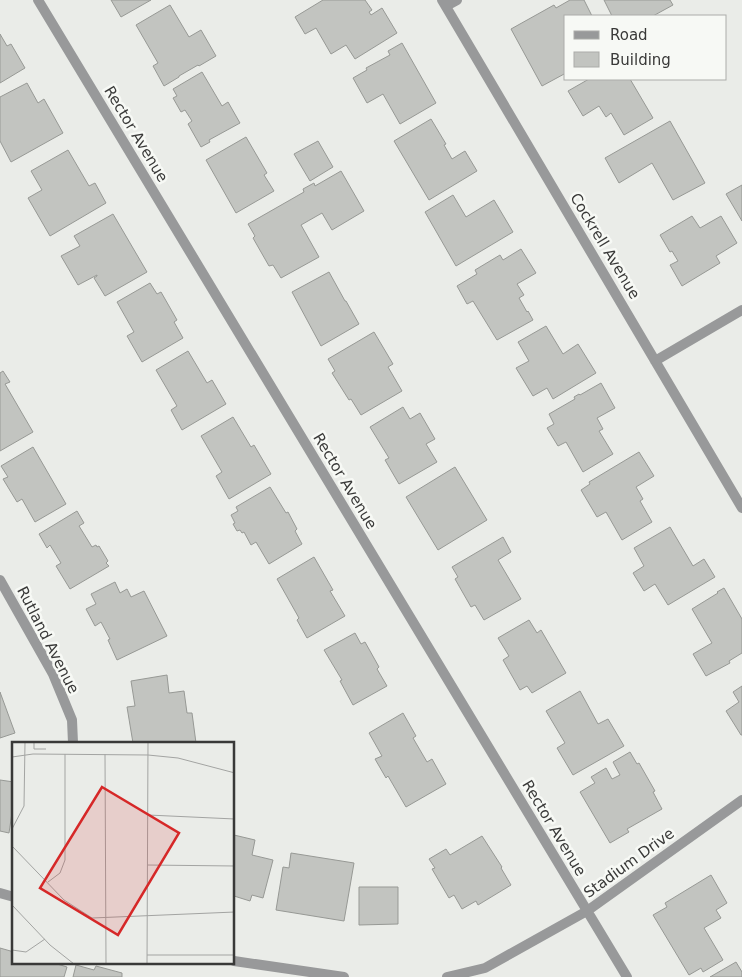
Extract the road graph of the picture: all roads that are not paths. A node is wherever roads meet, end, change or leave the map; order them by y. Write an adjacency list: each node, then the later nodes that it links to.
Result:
1 (38, 0): 10 (street, Rector Avenue)
2 (457, 0): 3 (street)
3 (444, 3): 5 (street, Cockrell Avenue)
4 (742, 310): 5 (street)
5 (656, 361): 6 (street, Cockrell Avenue)
6 (742, 508)
7 (0, 580): 8 (street, Rutland Avenue)
8 (73, 742)
9 (742, 800): 10 (street, Stadium Drive)
10 (587, 911): 13 (street, Stadium Drive); 14 (street, Rector Avenue)
11 (235, 961): 12 (street)
12 (344, 977)
13 (448, 977)
14 (627, 977)

